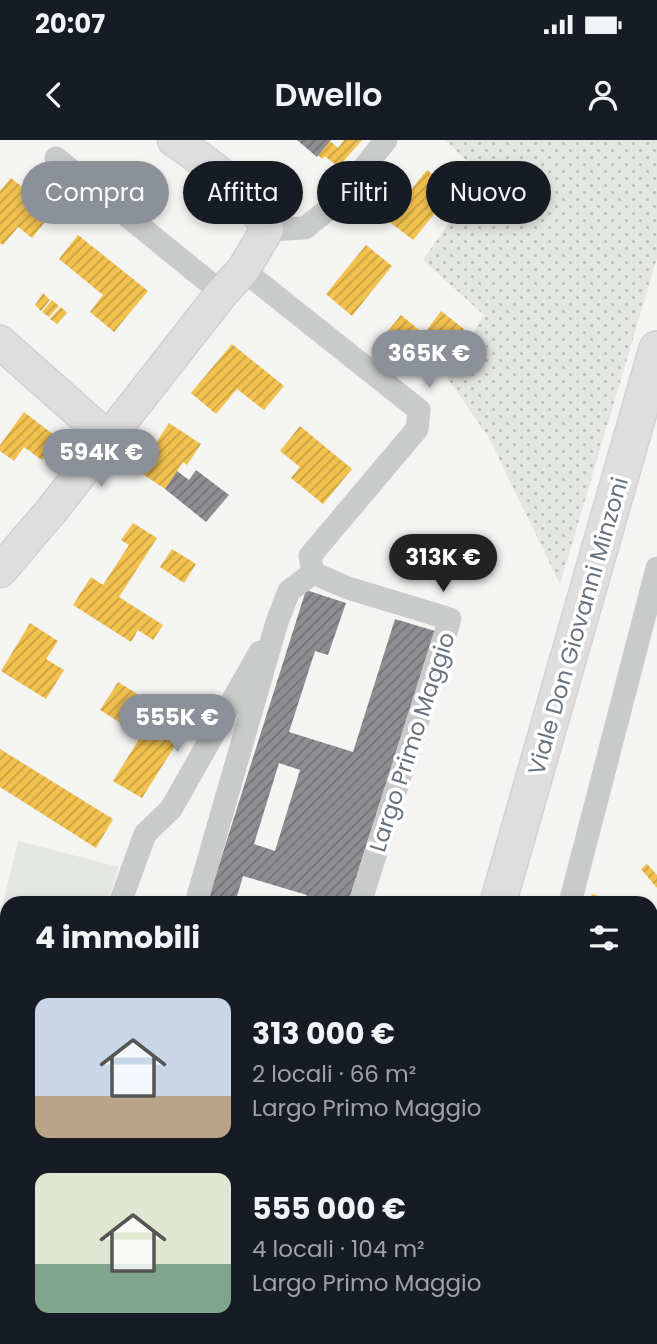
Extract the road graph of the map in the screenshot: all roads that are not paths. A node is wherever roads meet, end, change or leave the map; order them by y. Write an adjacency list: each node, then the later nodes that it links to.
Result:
1 (174, 140): 4 (street)
2 (386, 140): 4 (street)
3 (56, 158): 6 (street)
4 (267, 230): 5 (street)
5 (243, 270): 6 (street); 13 (street)
6 (222, 293): 9 (street)
7 (0, 342): 9 (street)
8 (657, 349): 19 (main road, Viale Don Giovanni Minzoni)
9 (107, 437): 10 (street)
10 (52, 510): 12 (street); 14 (street)
11 (657, 568): 20 (street)
12 (0, 570)
13 (313, 573): 15 (street); 18 (street, Largo Primo Maggio)
14 (0, 593)
15 (277, 622): 16 (street); 17 (street)
16 (123, 896)
17 (199, 896)
18 (362, 896)
19 (500, 896)
20 (572, 896)

